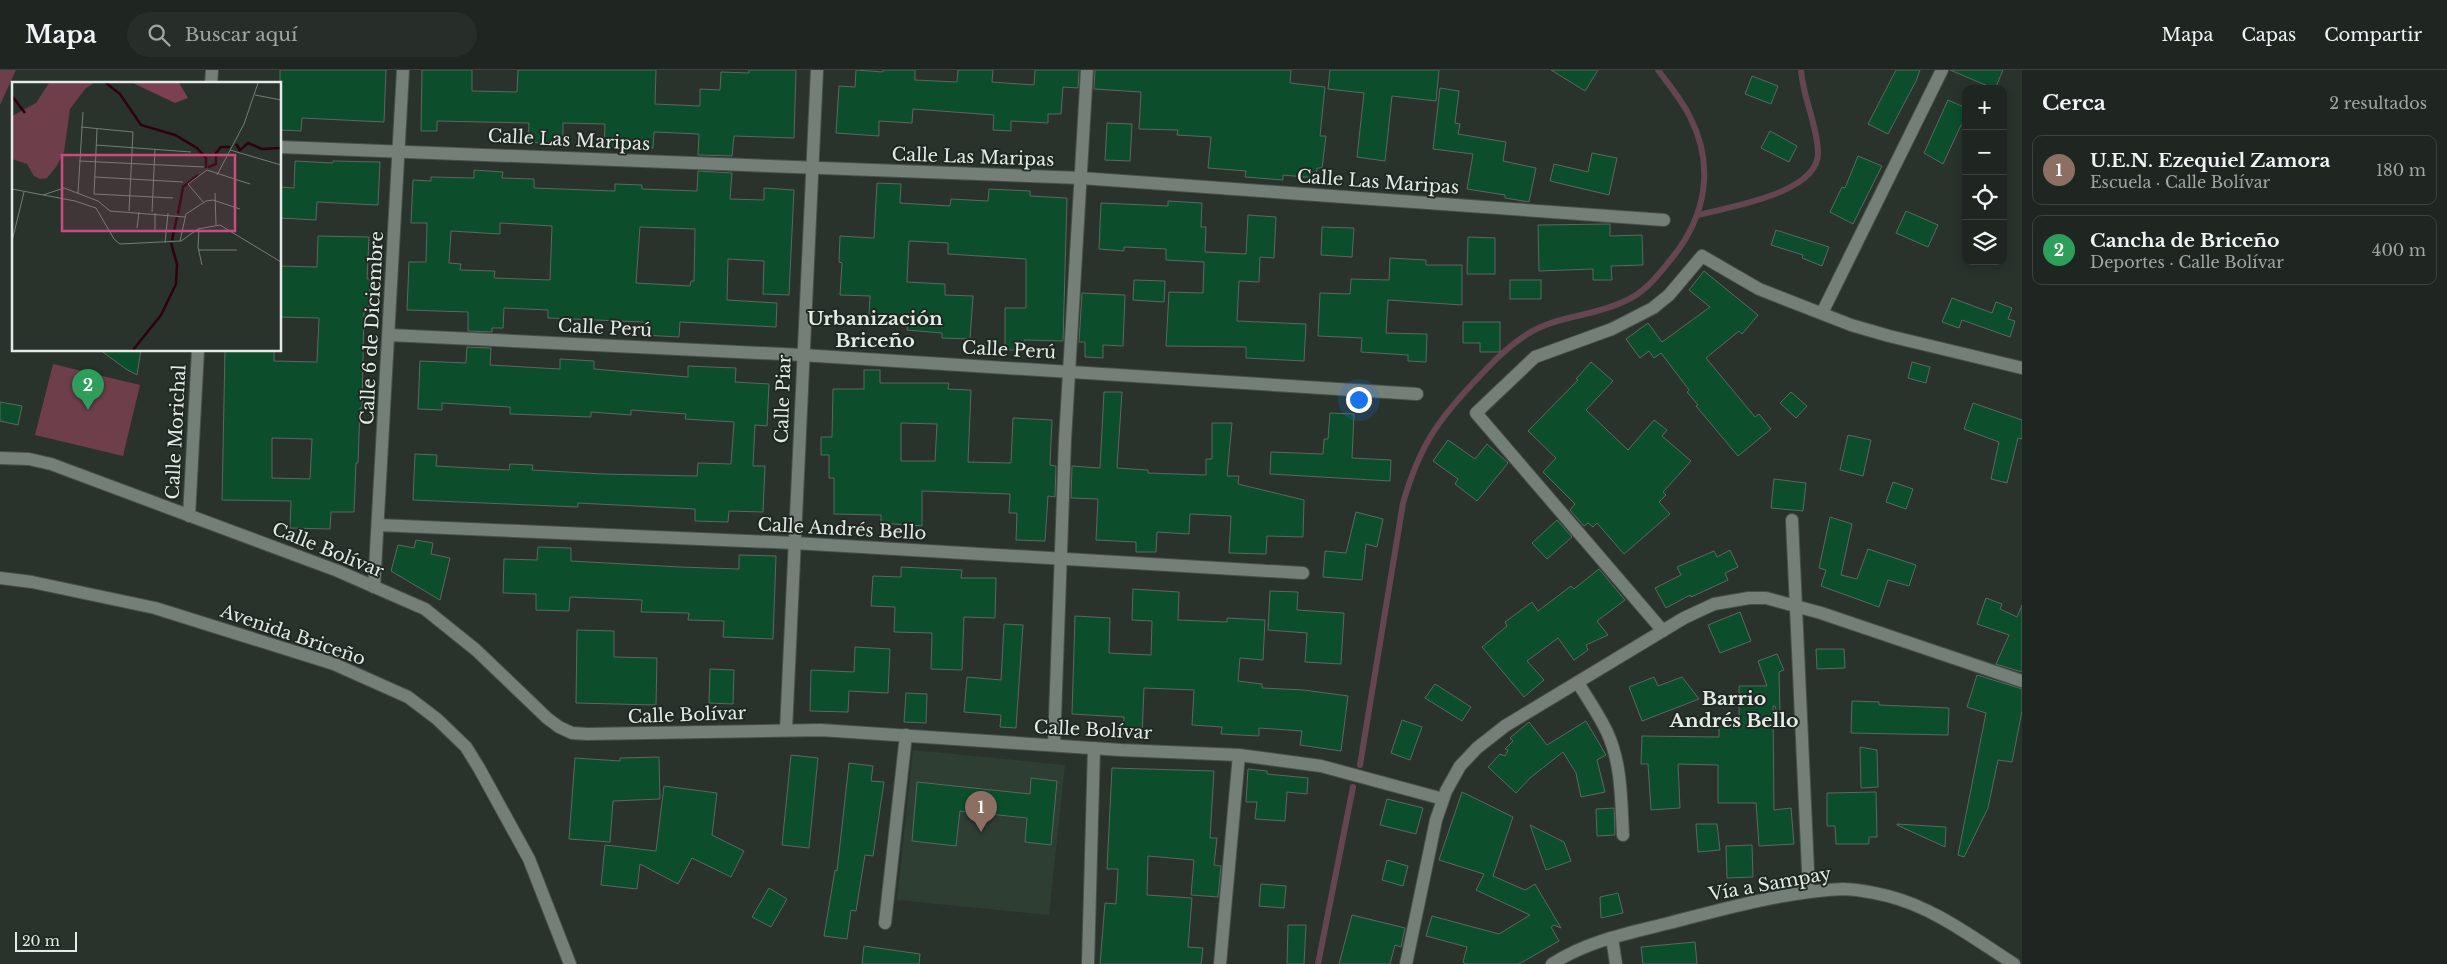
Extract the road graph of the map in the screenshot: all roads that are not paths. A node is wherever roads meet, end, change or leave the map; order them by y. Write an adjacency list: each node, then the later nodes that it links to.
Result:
1 (403, 70): 6 (street, Calle 6 de Diciembre)
2 (817, 70): 7 (street, Calle Piar)
3 (1087, 70): 8 (street)
4 (1942, 70): 10 (street)
5 (281, 147): 6 (street, Calle Las Maripas)
6 (400, 150): 7 (street, Calle Las Maripas); 11 (street, Calle 6 de Diciembre)
7 (811, 169): 8 (street, Calle Las Maripas); 13 (street, Calle Piar)
8 (1081, 178): 9 (street, Calle Las Maripas); 15 (street)
9 (1664, 220)
10 (1822, 313): 14 (street); 27 (street)
11 (389, 335): 13 (street, Calle Perú); 20 (street, Calle 6 de Diciembre)
12 (198, 351): 18 (street, Calle Morichal)
13 (802, 355): 15 (street, Calle Perú); 21 (street, Calle Piar)
14 (2022, 368)
15 (1069, 371): 16 (street, Calle Perú); 22 (street)
16 (1417, 394)
17 (0, 458): 18 (street, Calle Bolívar)
18 (189, 516): 25 (street, Calle Bolívar)
19 (1792, 520): 26 (street)
20 (378, 525): 21 (street, Calle Andrés Bello); 25 (street, Calle 6 de Diciembre)
21 (794, 543): 22 (street, Calle Andrés Bello); 30 (street, Calle Piar)
22 (1061, 560): 23 (street, Calle Andrés Bello); 32 (street)
23 (1304, 573)
24 (0, 578): 40 (street, Avenida Briceño)
25 (374, 587): 30 (street, Calle Bolívar)
26 (1796, 606): 27 (street); 28 (street); 37 (street)
27 (1663, 631): 29 (street)
28 (2022, 681)
29 (1578, 682): 35 (street); 36 (street)
30 (786, 730): 31 (street, Calle Bolívar)
31 (906, 735): 32 (street, Calle Bolívar); 38 (street)
32 (1054, 745): 33 (street, Calle Bolívar)
33 (1094, 748): 34 (street, Calle Bolívar); 41 (street)
34 (1239, 755): 35 (street, Calle Bolívar); 42 (street)
35 (1443, 798): 43 (street)
36 (1623, 835)
37 (1809, 892): 39 (street, Vía a Sampay); 46 (street, Vía a Sampay)
38 (885, 923)
39 (1612, 938): 44 (street, Vía a Sampay); 45 (street)
40 (570, 964)
41 (1088, 964)
42 (1220, 964)
43 (1406, 964)
44 (1552, 964)
45 (1616, 964)
46 (2014, 964)

